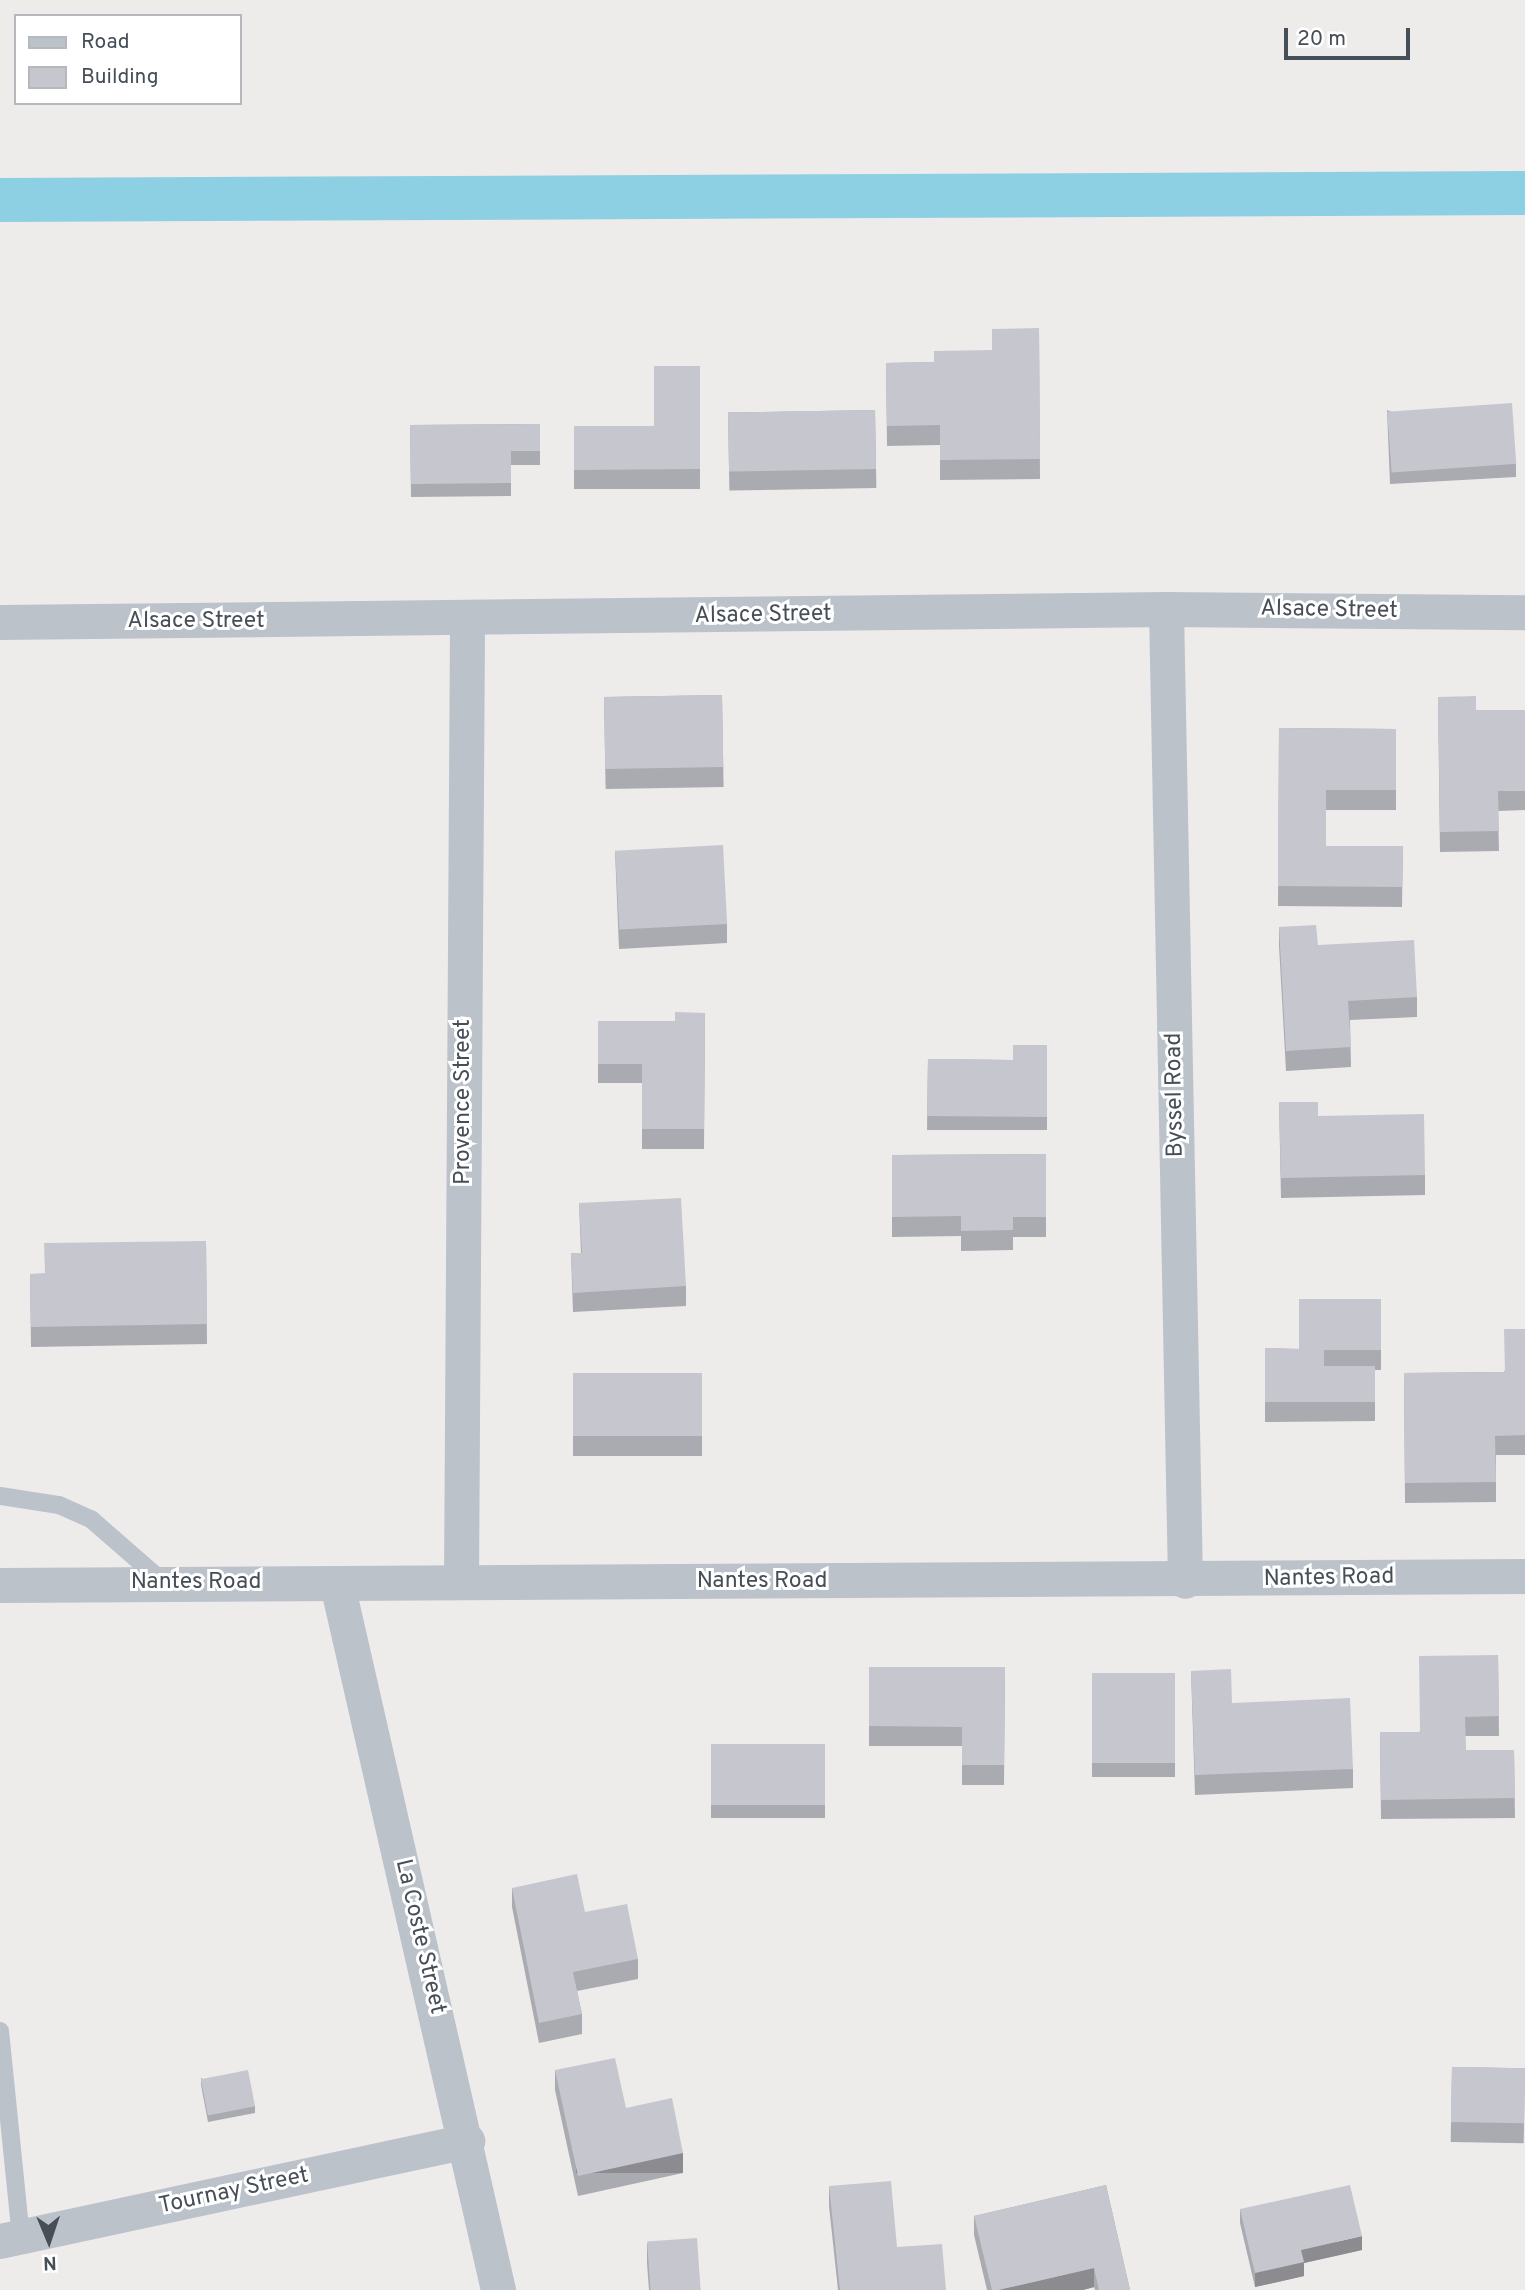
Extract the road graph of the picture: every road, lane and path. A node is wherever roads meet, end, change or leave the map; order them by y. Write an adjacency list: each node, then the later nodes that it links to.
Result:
1 (1166, 609): 2 (street, Alsace Street); 3 (street, Alsace Street); 7 (street, Byssel Road)
2 (1525, 612)
3 (467, 621): 4 (street, Alsace Street); 9 (street, Provence Street)
4 (0, 622)
5 (0, 1496): 8 (lane)
6 (1525, 1576): 7 (street, Nantes Road)
7 (1185, 1581): 9 (street, Nantes Road)
8 (163, 1582): 10 (street, Nantes Road); 11 (street, Nantes Road)
9 (461, 1583): 10 (street, Nantes Road)
10 (337, 1584): 13 (street, La Coste Street)
11 (0, 1585)
12 (0, 2031): 14 (lane)
13 (467, 2141): 14 (street, Tournay Street); 15 (street, La Coste Street)
14 (10, 2240)
15 (498, 2290)

